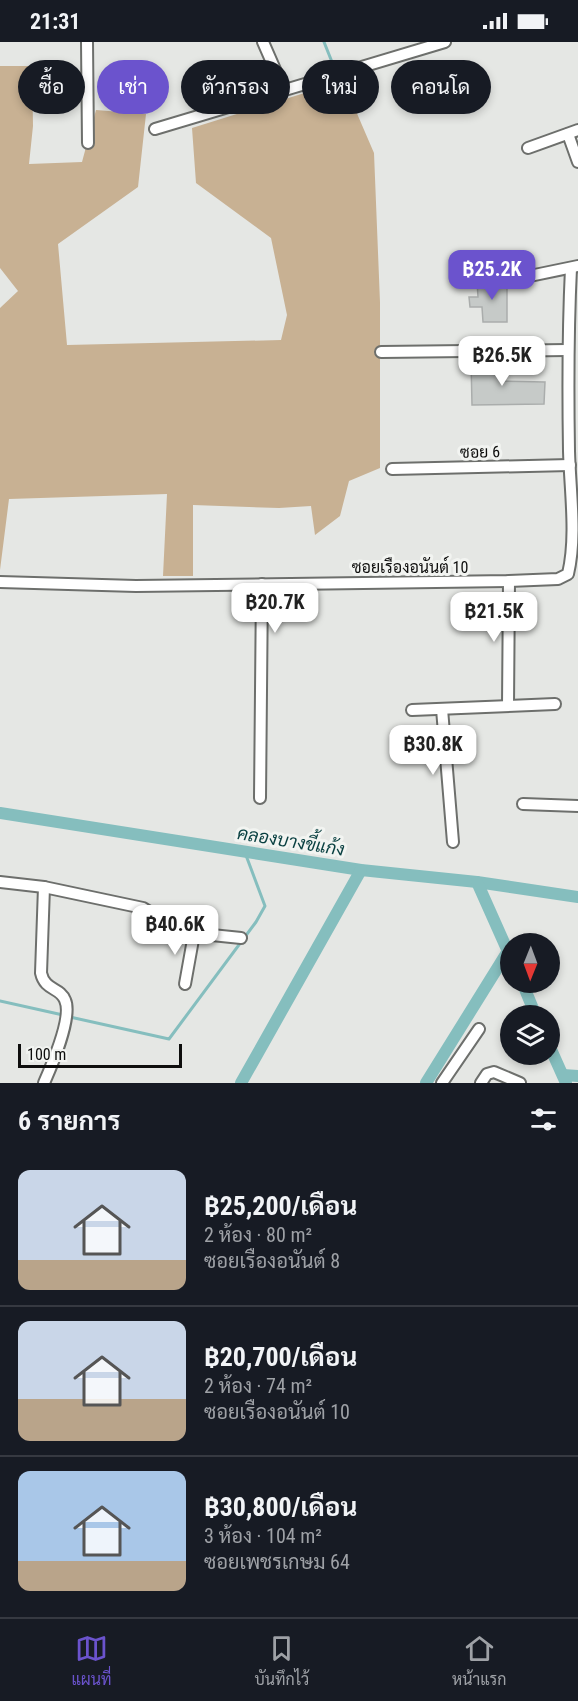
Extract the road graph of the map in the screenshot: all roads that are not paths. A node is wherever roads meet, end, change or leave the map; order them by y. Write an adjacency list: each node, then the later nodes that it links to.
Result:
1 (87, 42): 9 (street)
2 (263, 42): 4 (street)
3 (445, 42): 5 (street)
4 (271, 60)
5 (290, 88)
6 (205, 114): 7 (street)
7 (155, 129)
8 (573, 132): 10 (street); 11 (street)
9 (88, 143)
10 (528, 148)
11 (578, 162)
12 (575, 267): 13 (street); 14 (street)
13 (520, 278)
14 (567, 350): 15 (street); 16 (street)
15 (381, 351)
16 (570, 465): 17 (street, ซอย 6); 18 (street)
17 (392, 470)
18 (574, 513): 19 (street, ซอยเรืองอนันต์ 10)
19 (509, 581): 21 (street, ซอยเรืองอนันต์ 10); 23 (street)
20 (0, 582): 21 (street, ซอยเรืองอนันต์ 10)
21 (262, 584): 26 (street)
22 (555, 704): 23 (street)
23 (508, 705): 24 (street)
24 (442, 708): 25 (street); 29 (street)
25 (412, 710)
26 (260, 798)
27 (523, 804): 28 (street)
28 (578, 806)
29 (453, 842)
30 (0, 882): 31 (street)
31 (44, 887): 32 (street); 36 (street)
32 (194, 933): 33 (street); 34 (street)
33 (241, 938)
34 (185, 984)
35 (479, 1029): 37 (street)
36 (44, 1083)
37 (442, 1083)
38 (481, 1083): 39 (street)
39 (520, 1083)

